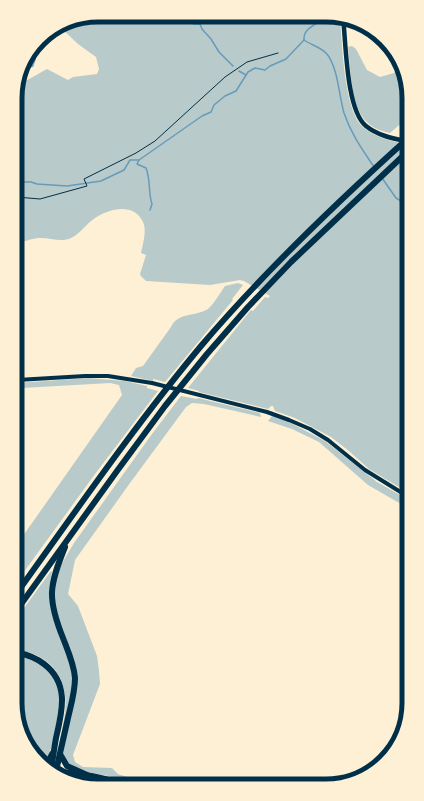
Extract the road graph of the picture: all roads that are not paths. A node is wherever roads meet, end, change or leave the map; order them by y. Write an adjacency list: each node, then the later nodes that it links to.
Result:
1 (344, 24): 2 (main road)
2 (402, 140)
3 (402, 144): 8 (highway)
4 (402, 157): 7 (highway)
5 (22, 380): 6 (street)
6 (402, 493)
7 (69, 536): 9 (highway); 12 (highway)
8 (22, 585)
9 (22, 602)
10 (22, 654): 11 (highway)
11 (55, 747): 13 (highway); 14 (highway)
12 (60, 754): 15 (highway); 17 (highway)
13 (49, 761)
14 (52, 763)
15 (58, 767)
16 (68, 773): 17 (main road)
17 (87, 775): 18 (main road)
18 (103, 779)

